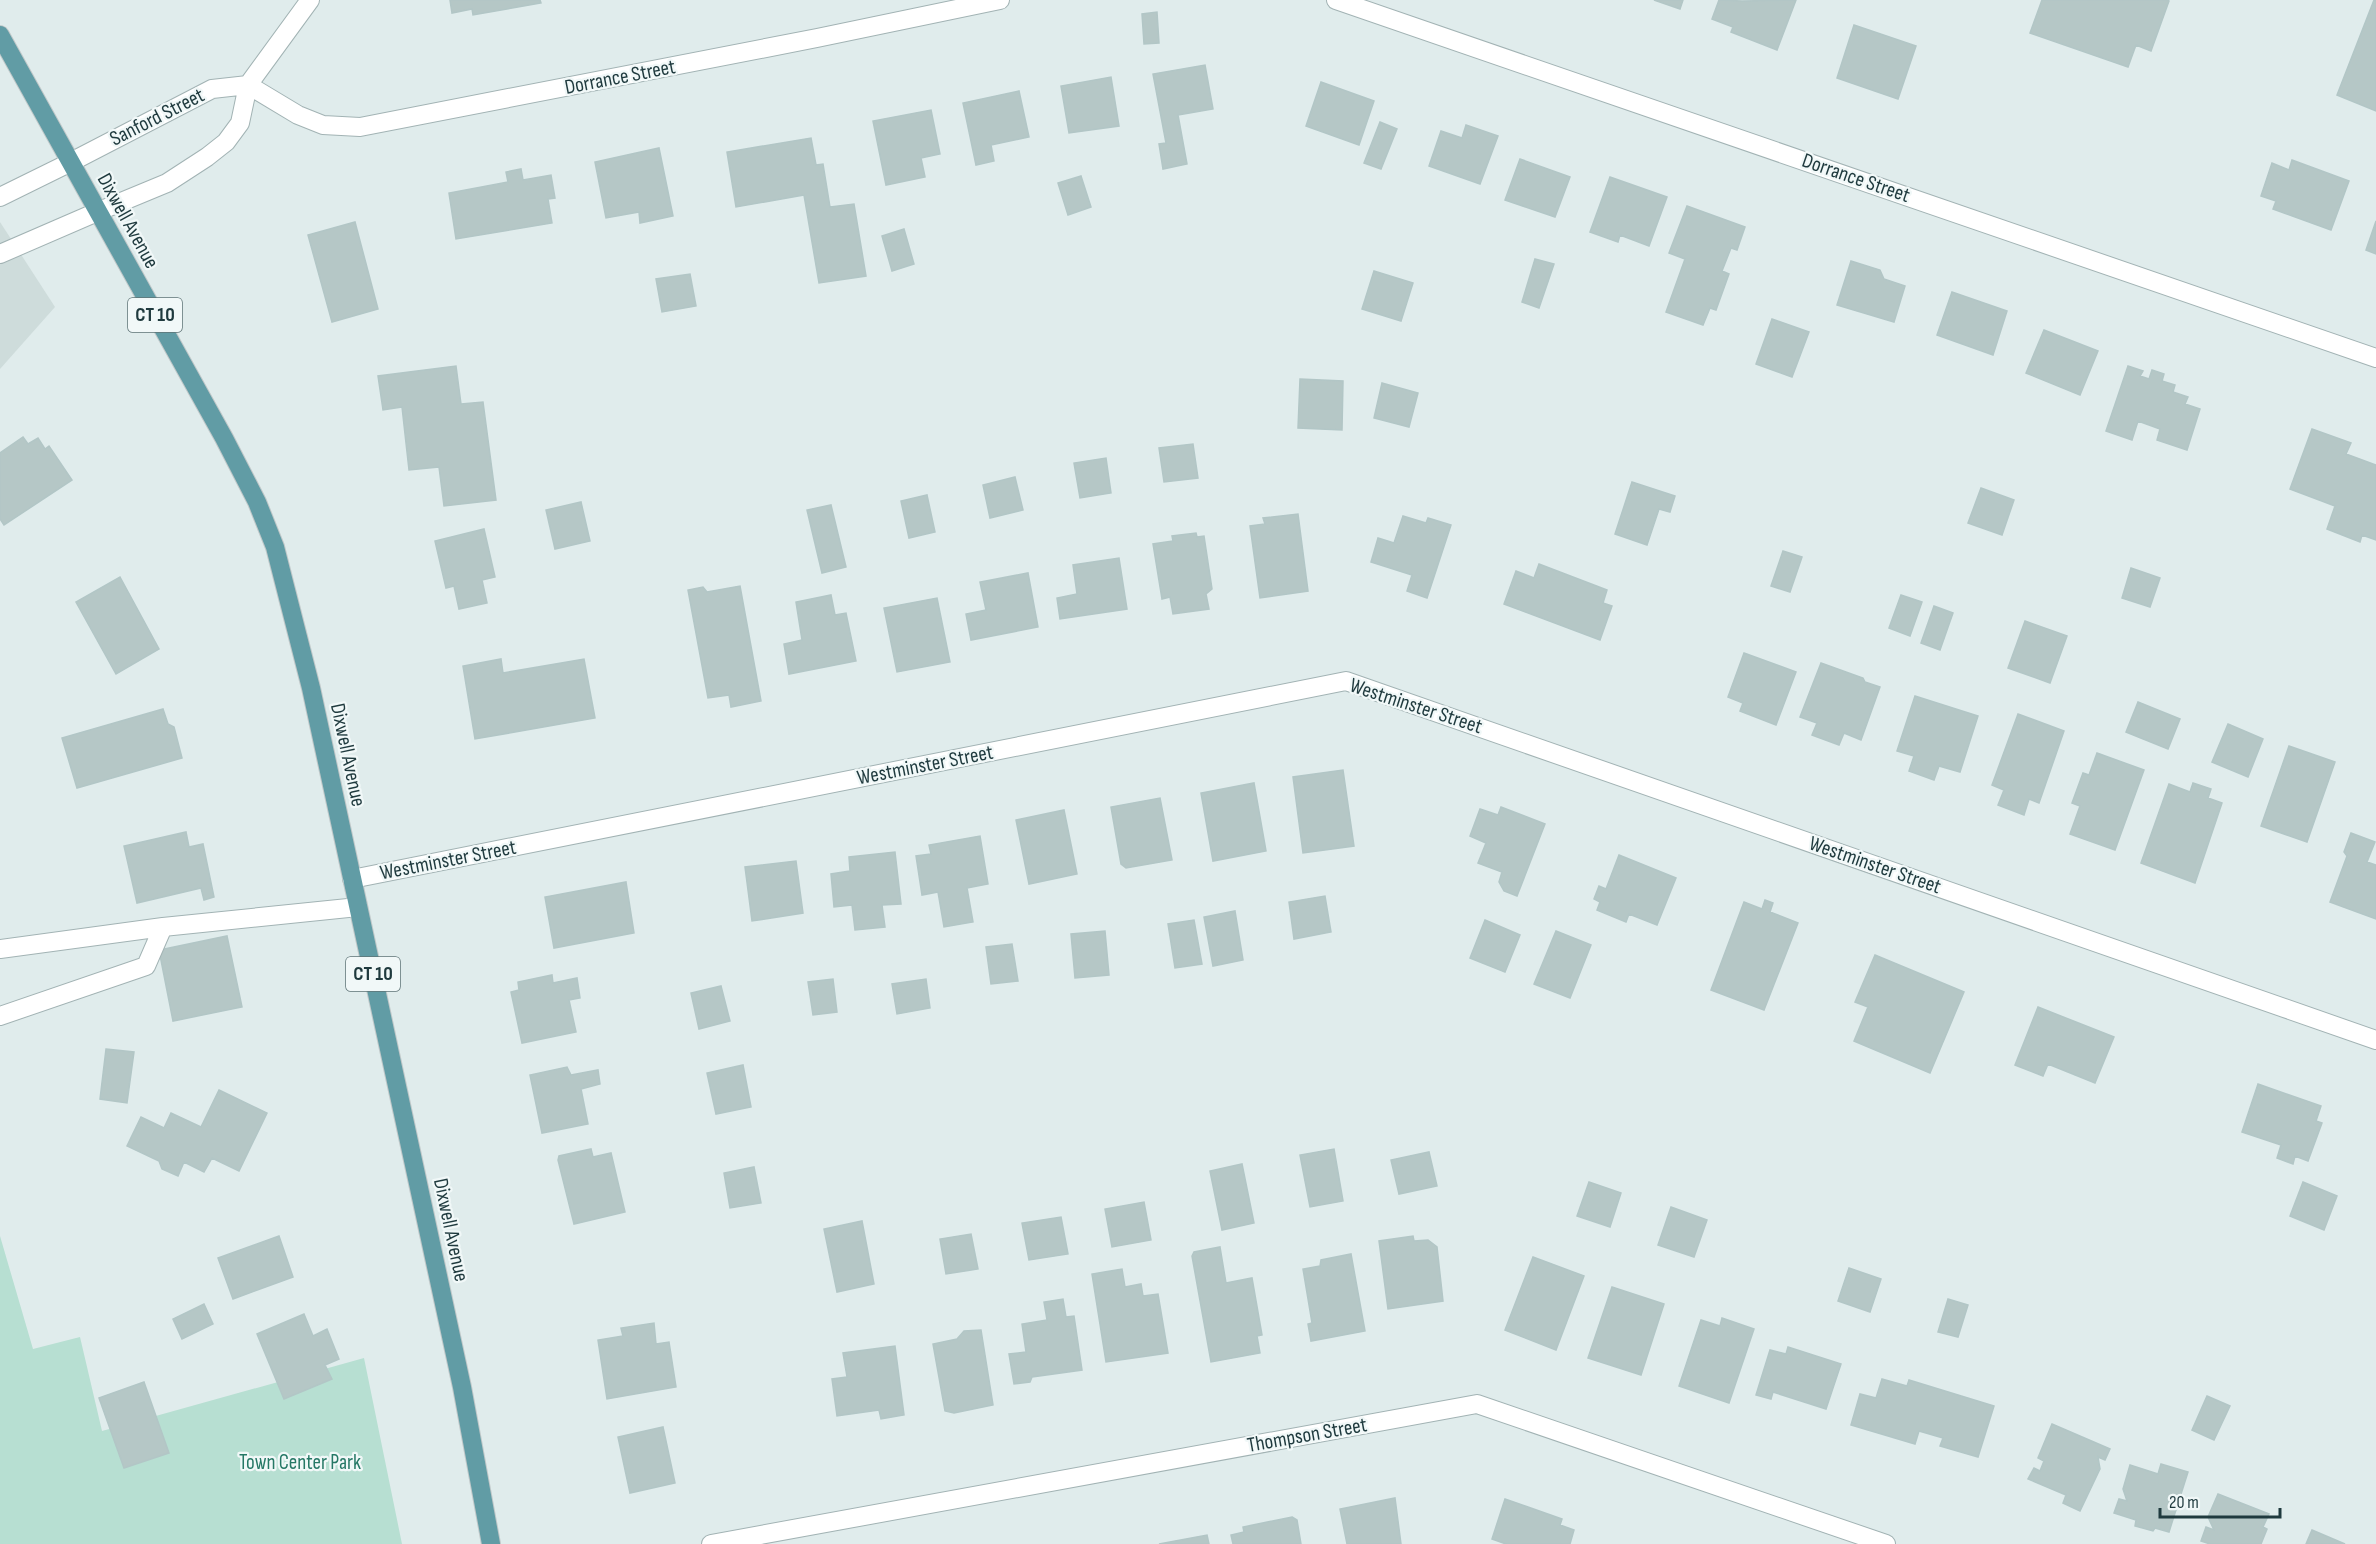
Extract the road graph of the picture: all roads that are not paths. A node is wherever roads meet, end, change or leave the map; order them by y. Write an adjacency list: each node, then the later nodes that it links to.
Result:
1 (310, 0): 5 (street)
2 (1000, 0): 5 (street, Dorrance Street)
3 (1336, 0): 10 (street, Dorrance Street)
4 (0, 35): 6 (main road, Dixwell Avenue / CT 10)
5 (248, 85): 6 (street, Sanford Street); 8 (street)
6 (71, 162): 7 (street, Sanford Street); 8 (main road, Dixwell Avenue / CT 10)
7 (0, 197)
8 (98, 212): 9 (street); 11 (main road, Dixwell Avenue / CT 10)
9 (0, 254)
10 (2376, 358)
11 (352, 879): 12 (main road, Dixwell Avenue / CT 10); 16 (street, Westminster Street)
12 (358, 907): 13 (street); 17 (main road, Dixwell Avenue / CT 10)
13 (163, 927): 14 (street); 15 (street)
14 (0, 949)
15 (0, 1016)
16 (2376, 1040)
17 (491, 1544)
18 (711, 1544): 19 (street, Thompson Street)
19 (1886, 1544)

